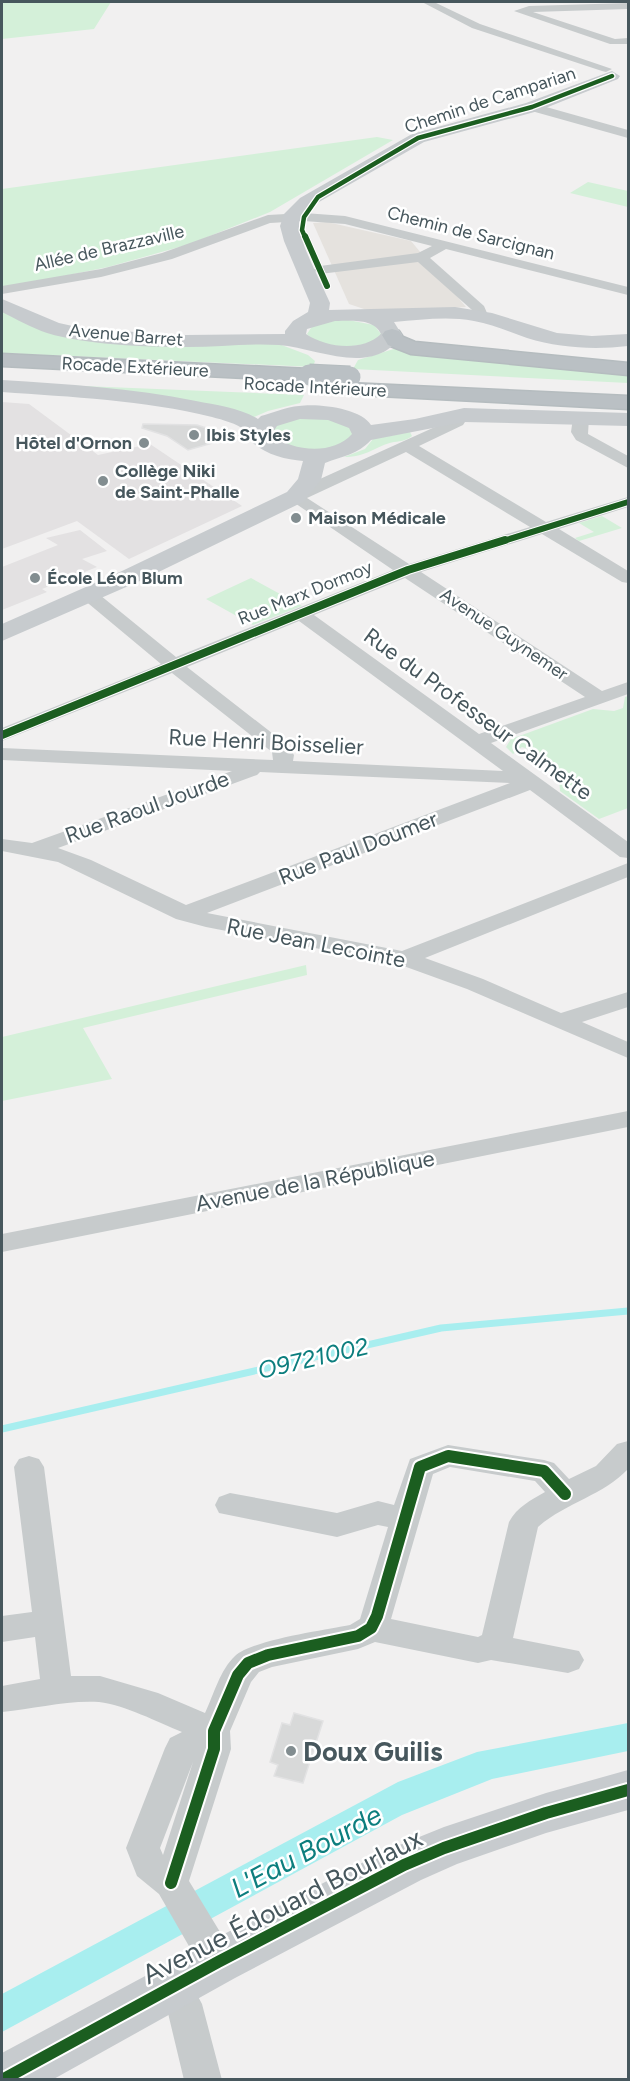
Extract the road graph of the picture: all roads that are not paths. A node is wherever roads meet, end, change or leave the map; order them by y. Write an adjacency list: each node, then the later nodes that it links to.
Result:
1 (427, 2): 4 (street)
2 (628, 4): 3 (street)
3 (628, 41)
4 (618, 72): 5 (street, Chemin de Camparian)
5 (532, 107): 6 (street); 7 (street, Chemin de Camparian)
6 (628, 134)
7 (298, 217): 8 (street, Chemin de Sarcignan); 10 (street); 12 (street, Allée de Brazzaville); 16 (street)
8 (444, 245): 9 (street); 11 (street, Chemin de Sarcignan)
9 (421, 257): 10 (street); 13 (street)
10 (320, 270): 14 (street)
11 (628, 291)
12 (2, 298): 16 (street, Avenue Barret)
13 (478, 315): 14 (street); 17 (street)
14 (361, 316): 15 (street); 16 (street)
15 (391, 333): 17 (street); 18 (street); 20 (highway)
16 (309, 334): 18 (street); 28 (street)
17 (628, 341)
18 (362, 350): 32 (street)
19 (2, 360): 23 (highway, Rocade Extérieure)
20 (628, 369)
21 (2, 371): 23 (highway, Rocade Intérieure)
22 (2, 380): 23 (highway)
23 (308, 381): 24 (highway, Rocade Intérieure)
24 (349, 383): 26 (highway); 27 (highway, Rocade Intérieure)
25 (2, 386): 33 (street)
26 (628, 391)
27 (628, 403)
28 (299, 412): 32 (street); 33 (street)
29 (581, 418): 30 (street); 34 (street); 37 (street)
30 (628, 420)
31 (457, 422): 34 (street)
32 (352, 423): 34 (street); 36 (street)
33 (260, 430): 35 (street)
34 (410, 434): 38 (street); 41 (street)
35 (286, 452): 36 (street); 40 (street)
36 (327, 454): 38 (street)
37 (628, 464)
38 (295, 497): 40 (street); 42 (street, Avenue Guynemer)
39 (628, 501): 41 (street, Rue Marx Dormoy)
40 (269, 508): 44 (street)
41 (544, 527): 42 (street, Rue Marx Dormoy); 43 (street)
42 (408, 570): 45 (street, Rue Marx Dormoy); 49 (street, Avenue Guynemer)
43 (628, 578)
44 (89, 595): 46 (street); 47 (street)
45 (300, 614): 47 (street, Rue Marx Dormoy); 50 (street, Rue du Professeur Calmette)
46 (2, 633)
47 (173, 664): 51 (street, Rue Marx Dormoy); 53 (street)
48 (628, 687): 49 (street)
49 (600, 698): 50 (street)
50 (474, 742): 54 (street, Rue du Professeur Calmette)
51 (2, 748): 52 (street, Rue Henri Boisselier)
52 (259, 766): 53 (street, Rue Henri Boisselier); 56 (street, Rue Raoul Jourde)
53 (282, 767): 54 (street, Rue Henri Boisselier)
54 (529, 780): 57 (street, Rue du Professeur Calmette); 59 (street, Rue Paul Doumer)
55 (2, 845): 56 (street, Rue Jean Lecointe)
56 (35, 849): 59 (street, Rue Jean Lecointe)
57 (628, 852)
58 (628, 869): 60 (street)
59 (184, 914): 60 (street, Rue Jean Lecointe)
60 (404, 958): 62 (street, Rue Jean Lecointe)
61 (628, 999): 62 (street)
62 (561, 1021): 63 (street, Rue Jean Lecointe)
63 (628, 1051)
64 (628, 1119): 65 (street, Avenue de la République)
65 (2, 1243)
66 (627, 1452): 68 (street)
67 (29, 1467): 71 (street)
68 (565, 1494): 70 (street); 74 (street)
69 (230, 1505): 70 (street)
70 (405, 1520): 72 (street)
71 (48, 1622): 73 (street); 76 (street)
72 (371, 1628): 74 (street); 78 (street)
73 (2, 1629)
74 (491, 1647): 75 (street)
75 (568, 1660)
76 (57, 1690): 77 (street); 78 (street)
77 (2, 1699)
78 (214, 1731): 80 (street)
79 (628, 1790): 80 (street, Avenue Édouard Bourlaux)
80 (208, 1945): 81 (street, Avenue Édouard Bourlaux)
81 (173, 1986): 82 (street, Avenue Édouard Bourlaux); 83 (street)
82 (2, 2079)
83 (203, 2079)

